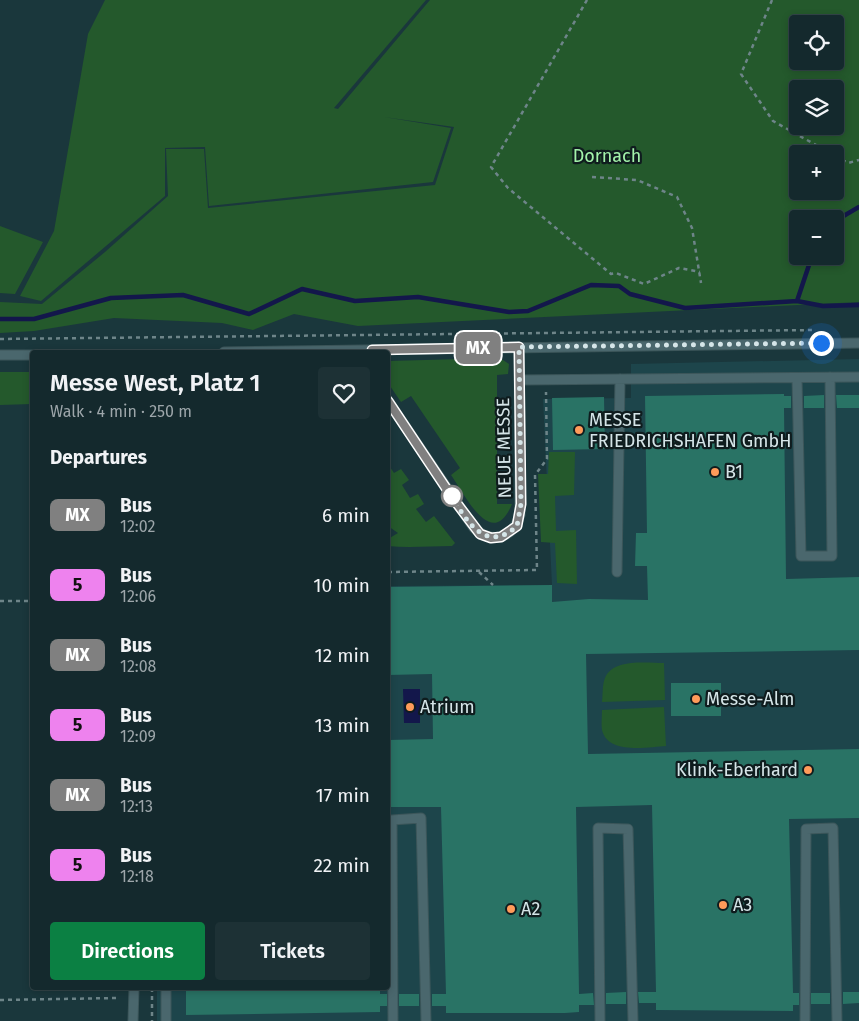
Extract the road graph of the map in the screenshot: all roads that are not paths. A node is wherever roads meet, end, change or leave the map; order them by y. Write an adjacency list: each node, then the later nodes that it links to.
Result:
1 (859, 343): 2 (lane)
2 (519, 347): 3 (lane); 10 (lane, NEUE MESSE)
3 (390, 351)
4 (0, 355): 5 (lane)
5 (30, 355)
6 (830, 377): 7 (lane); 8 (lane); 8 (lane)
7 (859, 377)
8 (797, 378): 9 (lane)
9 (620, 379): 10 (lane); 12 (lane)
10 (520, 380): 11 (lane, NEUE MESSE)
11 (390, 404)
12 (617, 572)
13 (134, 990): 15 (lane)
14 (166, 990): 16 (lane)
15 (133, 1021)
16 (166, 1021)
17 (393, 1021): 18 (lane)
18 (426, 1021)
19 (600, 1021): 20 (lane)
20 (633, 1021)
21 (805, 1021): 22 (lane)
22 (837, 1021)

